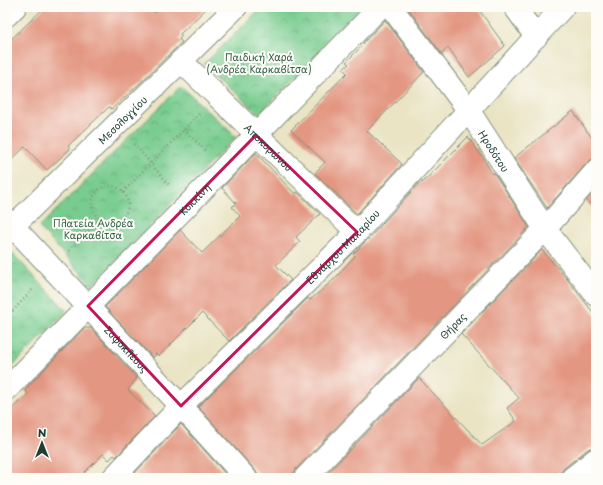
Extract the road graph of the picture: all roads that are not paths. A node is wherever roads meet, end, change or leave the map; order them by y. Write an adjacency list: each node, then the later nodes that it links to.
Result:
1 (15, 7): 7 (street)
2 (236, 7): 9 (street, Μεσολογγίου)
3 (380, 7): 11 (street, Κοκκίνη)
4 (391, 7): 10 (street, Ηροδότου)
5 (515, 7): 8 (street)
6 (564, 7): 8 (street, Εθνάρχου Μακαρίου)
7 (7, 15)
8 (536, 37): 10 (street, Εθνάρχου Μακαρίου)
9 (181, 61): 11 (street, Αποκορώνου); 13 (street, Μεσολογγίου)
10 (469, 111): 14 (street, Ηροδότου); 15 (street, Εθνάρχου Μακαρίου)
11 (256, 134): 15 (street, Αποκορώνου); 17 (street, Κοκκίνη)
12 (596, 171): 14 (street, Θήρας)
13 (9, 226): 17 (street, Σοφοκλέους)
14 (545, 229): 16 (street, Ηροδότου); 23 (street, Θήρας)
15 (357, 232): 19 (street, Εθνάρχου Μακαρίου)
16 (596, 295)
17 (88, 306): 18 (street, Κοκκίνη); 19 (street, Σοφοκλέους)
18 (7, 389)
19 (180, 406): 21 (street, Εθνάρχου Μακαρίου); 22 (street, Σοφοκλέους)
20 (596, 459): 24 (street)
21 (113, 478)
22 (246, 478)
23 (305, 478)
24 (572, 478)

